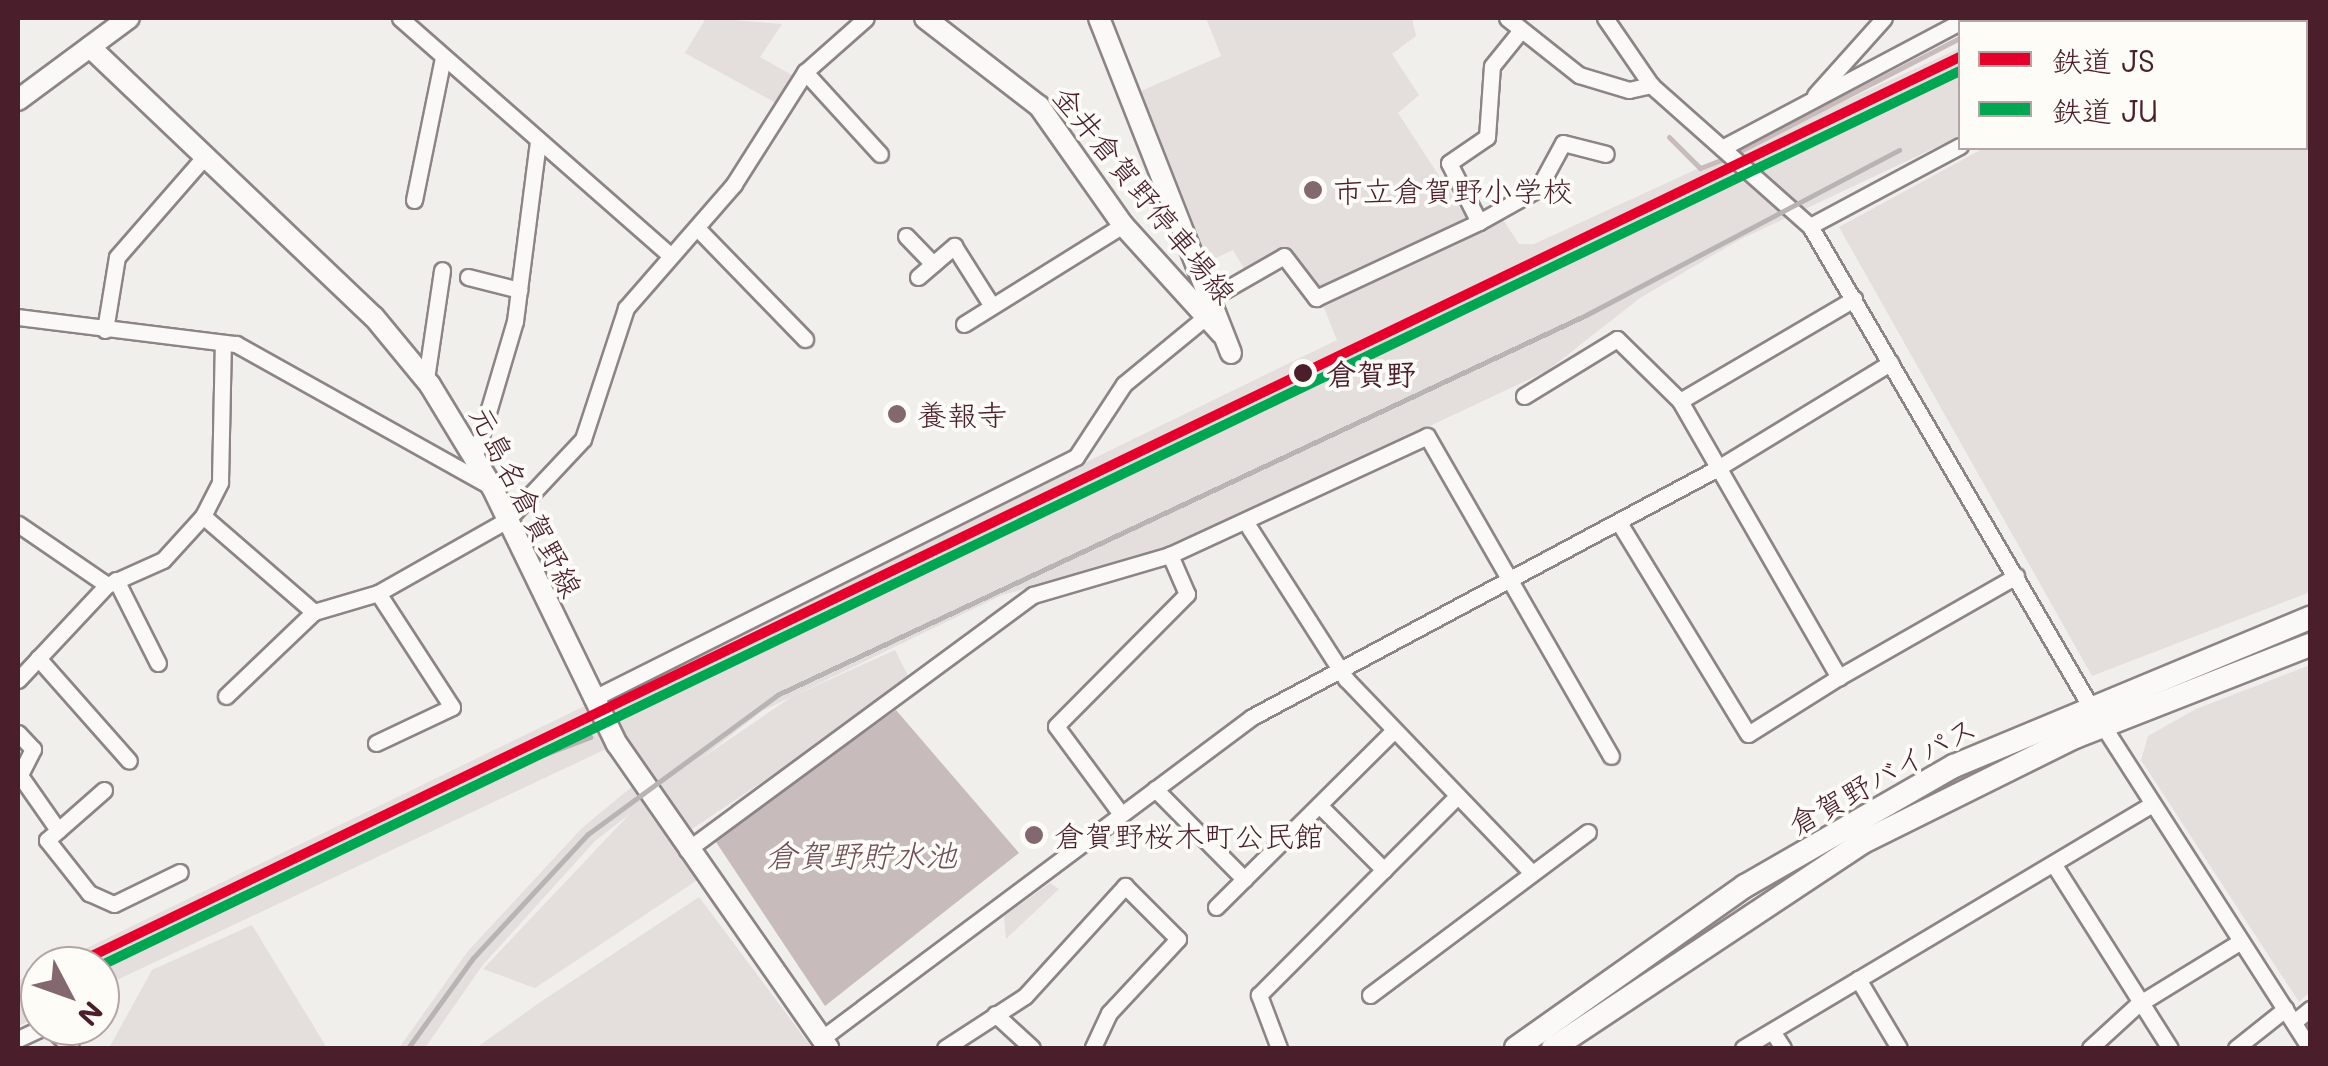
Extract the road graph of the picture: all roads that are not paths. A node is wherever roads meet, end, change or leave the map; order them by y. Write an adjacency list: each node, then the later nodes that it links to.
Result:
1 (129, 18): 11 (main road)
2 (400, 18): 12 (street)
3 (866, 18): 13 (street)
4 (925, 18): 25 (main road, 金井倉賀野停車場線)
5 (1100, 18): 36 (main road)
6 (1507, 18): 10 (street)
7 (1605, 18): 14 (street)
8 (1884, 18): 16 (street)
9 (1958, 23): 16 (street)
10 (1521, 30): 14 (street); 24 (street)
11 (90, 47): 15 (main road); 22 (main road, 元島名倉賀野線)
12 (443, 58): 17 (street); 23 (street)
13 (805, 72): 20 (street); 27 (street)
14 (1652, 85): 19 (street)
15 (18, 100)
16 (1809, 102): 19 (street)
17 (538, 142): 29 (street); 34 (street)
18 (1958, 147): 26 (street)
19 (1722, 148): 26 (street)
20 (880, 154)
21 (1606, 154): 24 (street)
22 (206, 155): 41 (street); 45 (main road, 元島名倉賀野線)
23 (414, 200)
24 (1479, 222): 36 (street)
25 (1123, 225): 37 (street); 39 (main road, 金井倉賀野停車場線)
26 (1810, 226): 35 (street)
27 (696, 228): 29 (street); 42 (street)
28 (906, 236): 30 (street)
29 (670, 256): 52 (street)
30 (933, 264): 32 (street); 37 (street)
31 (442, 270): 45 (street)
32 (918, 276)
33 (468, 277): 34 (street)
34 (519, 290): 48 (street)
35 (1854, 299): 44 (street); 47 (street)
36 (1208, 300): 39 (main road, 金井倉賀野停車場線)
37 (992, 306): 40 (street)
38 (18, 316): 41 (street)
39 (1202, 320): 70 (street)
40 (964, 324)
41 (105, 330): 43 (street)
42 (805, 339)
43 (224, 342): 50 (street); 51 (street)
44 (1890, 363): 49 (street); 57 (street)
45 (426, 380): 48 (main road, 元島名倉賀野線)
46 (1524, 396): 47 (street)
47 (1680, 401): 49 (street)
48 (475, 456): 50 (main road, 元島名倉賀野線)
49 (1718, 468): 54 (street); 67 (street)
50 (492, 487): 52 (main road, 元島名倉賀野線)
51 (203, 516): 59 (street); 61 (street)
52 (507, 520): 60 (street); 70 (main road, 元島名倉賀野線)
53 (1245, 521): 56 (street); 58 (street); 66 (street)
54 (1619, 523): 58 (street); 67 (street)
55 (18, 524): 59 (street)
56 (1170, 555): 84 (street); 87 (street)
57 (2016, 576): 67 (street); 71 (street)
58 (1506, 580): 66 (street); 76 (street)
59 (112, 583): 64 (street); 65 (street)
60 (378, 594): 61 (street); 75 (street)
61 (314, 612): 69 (street)
62 (2310, 618): 71 (highway, 倉賀野バイパス)
63 (2310, 645): 72 (highway, 倉賀野バイパス)
64 (38, 658): 68 (street); 77 (street)
65 (158, 663)
66 (1338, 667): 73 (street); 79 (street)
67 (1839, 677)
68 (18, 680)
69 (226, 696)
70 (592, 699): 87 (main road, 元島名倉賀野線)
71 (2089, 704): 72 (street); 107 (highway, 倉賀野バイパス)
72 (2103, 725): 82 (street); 108 (highway, 倉賀野バイパス)
73 (1394, 730): 81 (street); 83 (street)
74 (18, 733): 78 (street)
75 (376, 743)
76 (1611, 756)
77 (130, 761)
78 (19, 778): 85 (street)
79 (1155, 789): 84 (street); 92 (street)
80 (104, 790): 85 (street)
81 (1458, 796): 89 (street); 91 (street)
82 (2152, 804): 88 (street); 94 (street)
83 (1318, 805): 89 (street); 92 (street)
84 (1121, 814): 102 (street)
85 (58, 830): 90 (street)
86 (1588, 832): 91 (street)
87 (687, 850): 102 (main road, 元島名倉賀野線)
88 (2056, 868): 95 (street); 97 (street)
89 (1384, 870): 106 (street)
90 (180, 872)
91 (1531, 872): 96 (street)
92 (1244, 879): 93 (street)
93 (1216, 907)
94 (2240, 941): 97 (street); 100 (street)
95 (1858, 980): 101 (street); 111 (street)
96 (1370, 995)
97 (2137, 1005): 112 (street); 113 (street)
98 (2310, 1009): 100 (street)
99 (996, 1014): 103 (street); 104 (street); 105 (street)
100 (2290, 1016): 114 (street); 115 (street)
101 (1772, 1031): 109 (street); 110 (street)
102 (824, 1044)
103 (945, 1048)
104 (1032, 1048)
105 (1093, 1048)
106 (1279, 1048)
107 (1516, 1048)
108 (1553, 1048)
109 (1743, 1048)
110 (1783, 1048)
111 (1899, 1048)
112 (2090, 1048)
113 (2170, 1048)
114 (2236, 1048)
115 (2310, 1048)

